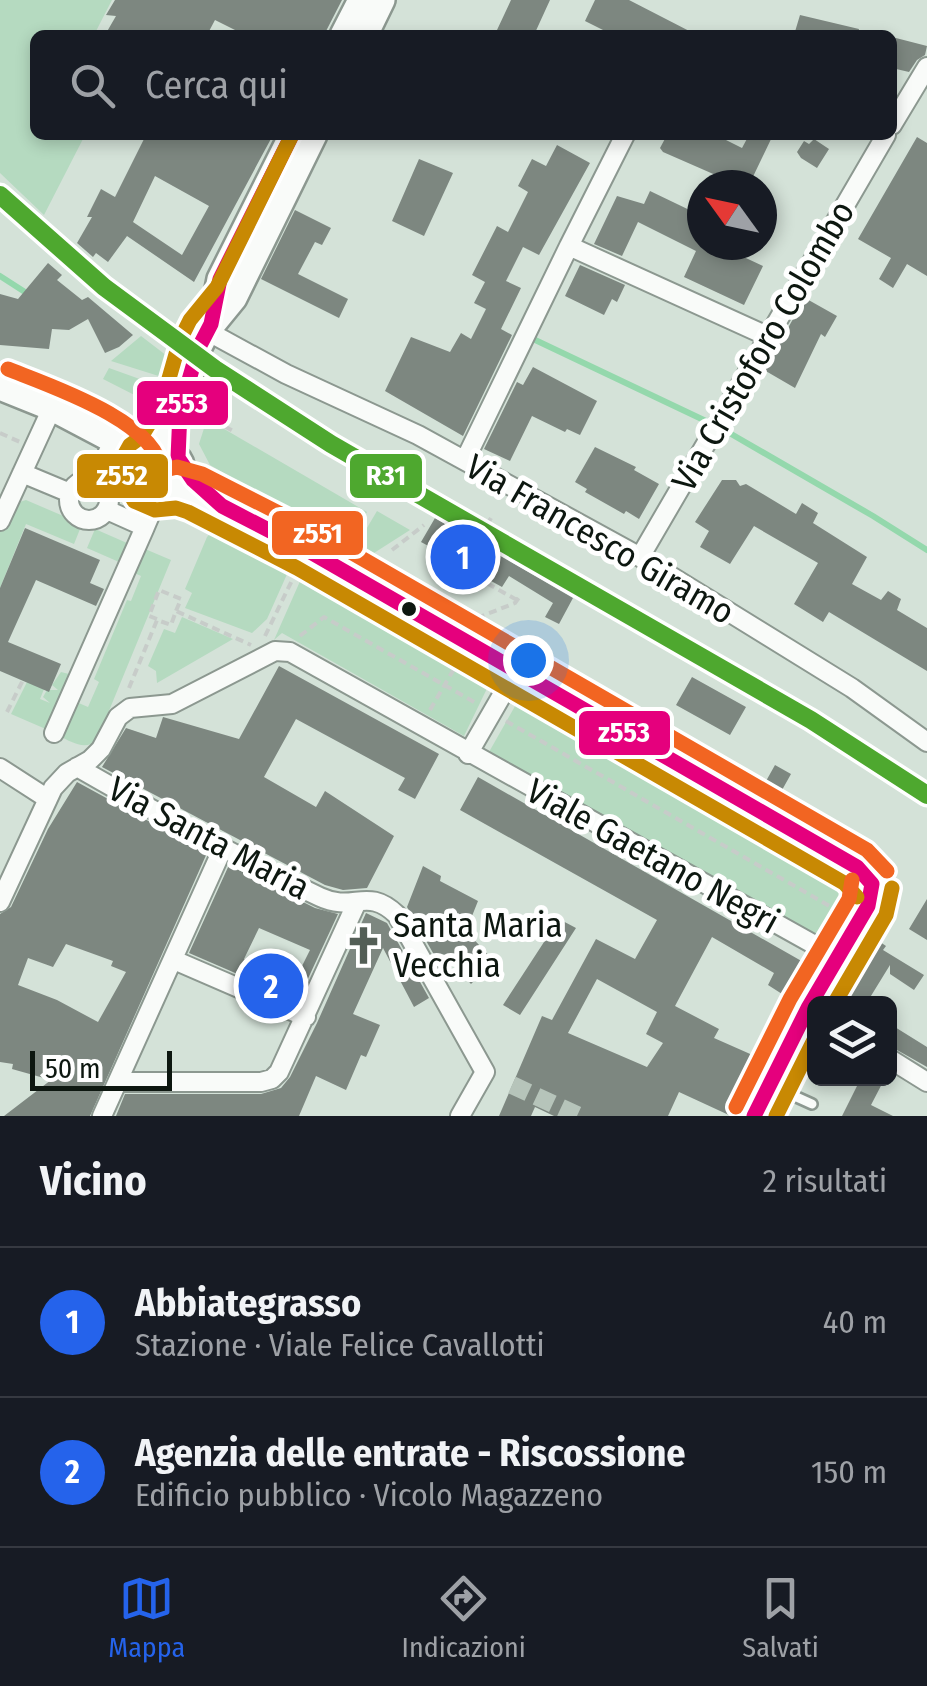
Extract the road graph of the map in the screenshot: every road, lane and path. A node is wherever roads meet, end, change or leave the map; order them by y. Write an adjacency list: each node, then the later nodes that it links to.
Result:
1 (360, 0): 3 (street)
2 (382, 0): 4 (street)
3 (345, 30)
4 (367, 30)
5 (924, 76): 6 (street)
6 (897, 117)
7 (290, 140): 12 (street)
8 (312, 140): 12 (street)
9 (622, 140): 11 (street)
10 (883, 140): 13 (street, Via Cristoforo Colombo)
11 (569, 246): 13 (street); 18 (street)
12 (209, 327): 16 (street); 18 (street, Via Francesco Giramo)
13 (767, 336): 30 (street, Via Cristoforo Colombo)
14 (0, 387): 15 (street)
15 (52, 408): 19 (street); 20 (street)
16 (189, 411): 17 (path); 19 (street)
17 (233, 431)
18 (465, 460): 30 (street, Via Francesco Giramo)
19 (154, 462): 21 (street); 27 (street); 40 (street)
20 (22, 473): 22 (street); 25 (street)
21 (95, 481): 22 (street); 23 (street)
22 (70, 493): 23 (street)
23 (107, 510): 27 (street)
24 (491, 518): 28 (path)
25 (0, 521)
26 (424, 526): 29 (path)
27 (145, 527): 47 (street)
28 (481, 536)
29 (392, 550)
30 (640, 558): 48 (street, Via Francesco Giramo)
31 (301, 562): 37 (path)
32 (465, 582): 34 (path)
33 (176, 612): 35 (path); 35 (path); 38 (path)
34 (478, 618)
35 (158, 620): 43 (path)
36 (297, 638): 42 (path)
37 (262, 644)
38 (251, 645)
39 (463, 654): 42 (path)
40 (516, 671): 45 (street); 56 (street)
41 (23, 680): 44 (path)
42 (444, 685): 45 (path); 46 (path)
43 (128, 690)
44 (7, 712)
45 (492, 713): 49 (street); 56 (path)
46 (420, 727): 49 (street, Viale Gaetano Negri); 50 (street, Viale Gaetano Negri)
47 (54, 734)
48 (927, 742)
49 (468, 754): 57 (street, Viale Gaetano Negri)
50 (83, 764): 52 (street); 53 (street, Via Santa Maria)
51 (0, 768): 52 (street)
52 (48, 799): 54 (street)
53 (222, 850): 55 (street, Via Santa Maria); 58 (street)
54 (0, 902)
55 (357, 902): 60 (street); 68 (street, Via Santa Maria)
56 (859, 922): 57 (street)
57 (838, 958): 59 (street)
58 (174, 960): 60 (street); 63 (street)
59 (819, 996)
60 (306, 1018): 63 (street)
61 (807, 1018): 65 (street)
62 (897, 1063): 64 (street)
63 (119, 1082): 67 (street)
64 (927, 1082)
65 (768, 1084): 66 (lane); 69 (street)
66 (812, 1104)
67 (102, 1116)
68 (460, 1116)
69 (754, 1116)

